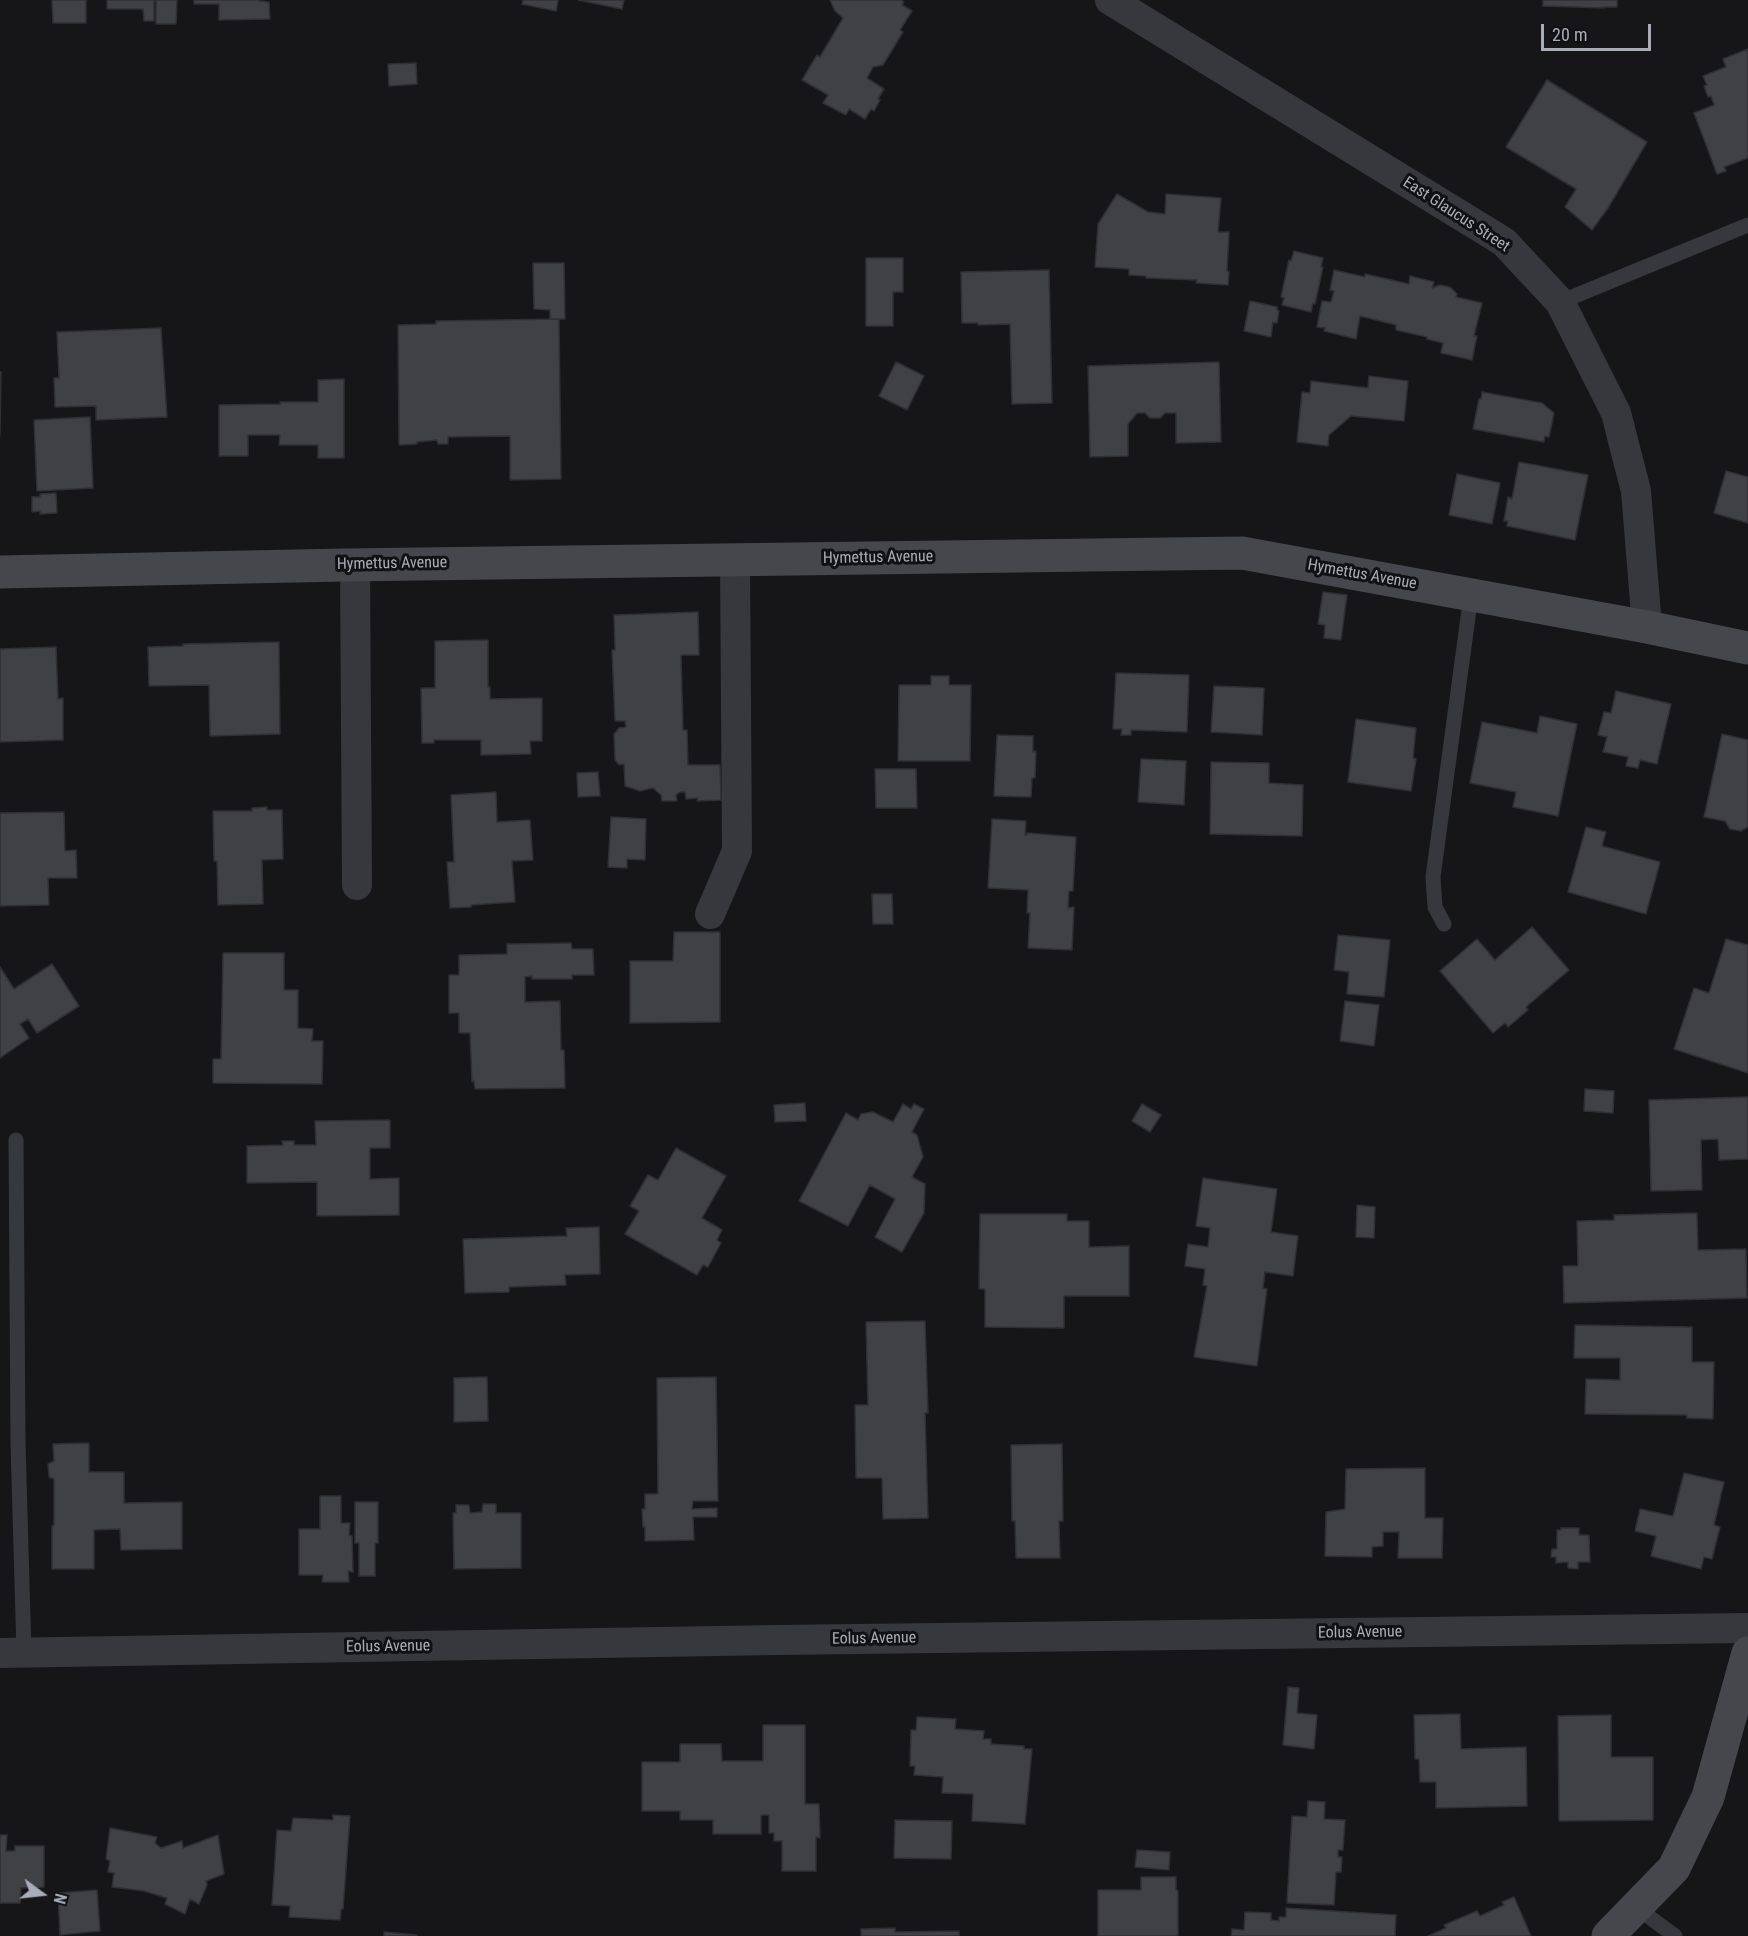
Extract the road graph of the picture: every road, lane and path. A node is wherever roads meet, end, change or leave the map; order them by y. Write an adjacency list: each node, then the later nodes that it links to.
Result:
1 (1110, 0): 3 (street, East Glaucus Street)
2 (1748, 225): 3 (lane)
3 (1560, 302): 8 (street, East Glaucus Street)
4 (735, 560): 5 (street, Hymettus Avenue); 7 (street, Hymettus Avenue); 11 (street)
5 (355, 565): 6 (street, Hymettus Avenue); 10 (street)
6 (0, 572)
7 (1471, 595): 8 (street, Hymettus Avenue); 12 (lane)
8 (1647, 627): 9 (street, Hymettus Avenue)
9 (1748, 648)
10 (357, 885)
11 (710, 914)
12 (1444, 924)
13 (16, 1140): 15 (lane)
14 (1748, 1628): 15 (street, Eolus Avenue)
15 (12, 1653)
16 (1748, 1653): 17 (street)
17 (1636, 1907): 18 (street); 19 (lane)
18 (1608, 1936)
19 (1675, 1936)

